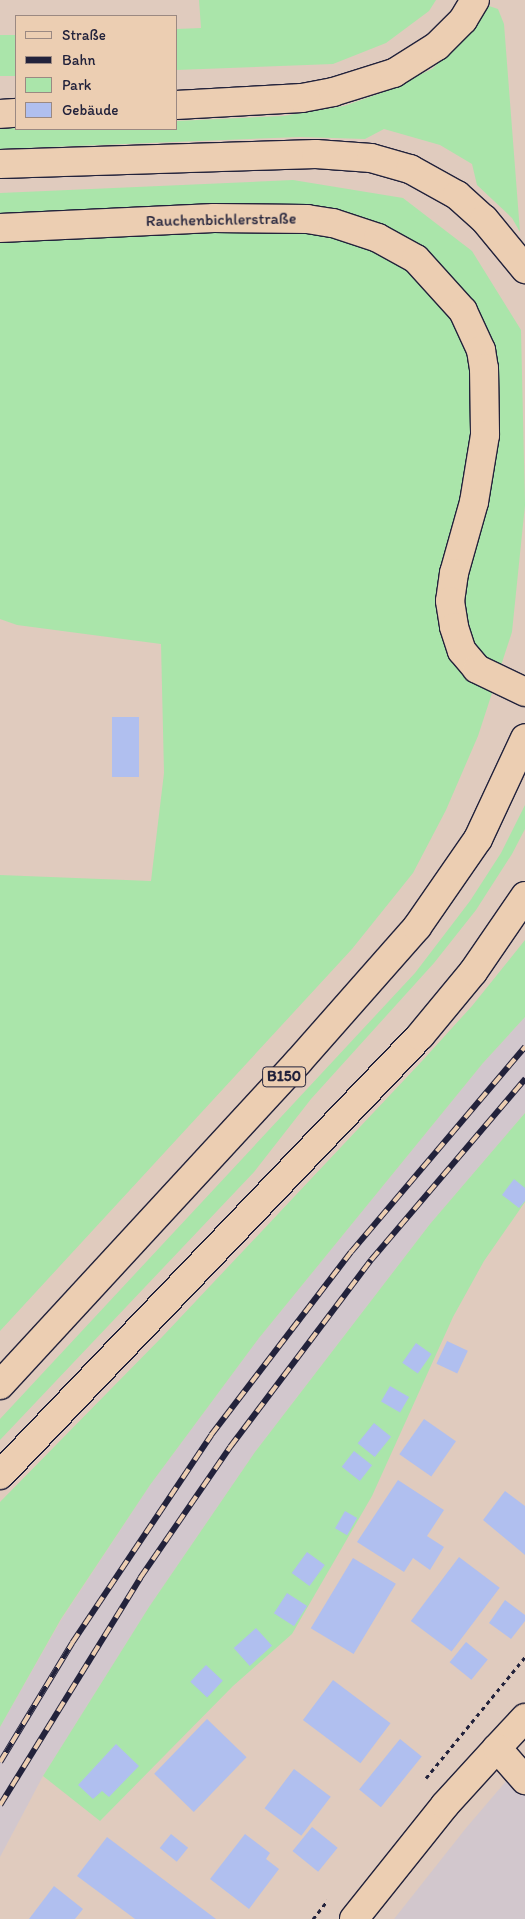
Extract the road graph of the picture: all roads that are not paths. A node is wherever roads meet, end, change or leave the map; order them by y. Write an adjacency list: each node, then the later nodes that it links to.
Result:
1 (475, 0): 2 (main road)
2 (178, 105)
3 (15, 113): 4 (main road)
4 (0, 114)
5 (0, 164): 7 (main road)
6 (0, 228): 8 (main road, Rauchenbichlerstraße)
7 (525, 270)
8 (525, 692)
9 (525, 738): 11 (main road, B150)
10 (525, 896): 12 (main road)
11 (0, 1385)
12 (0, 1475)
13 (525, 1718): 14 (main road)
14 (497, 1748): 15 (main road); 16 (main road)
15 (525, 1780)
16 (354, 1919)

